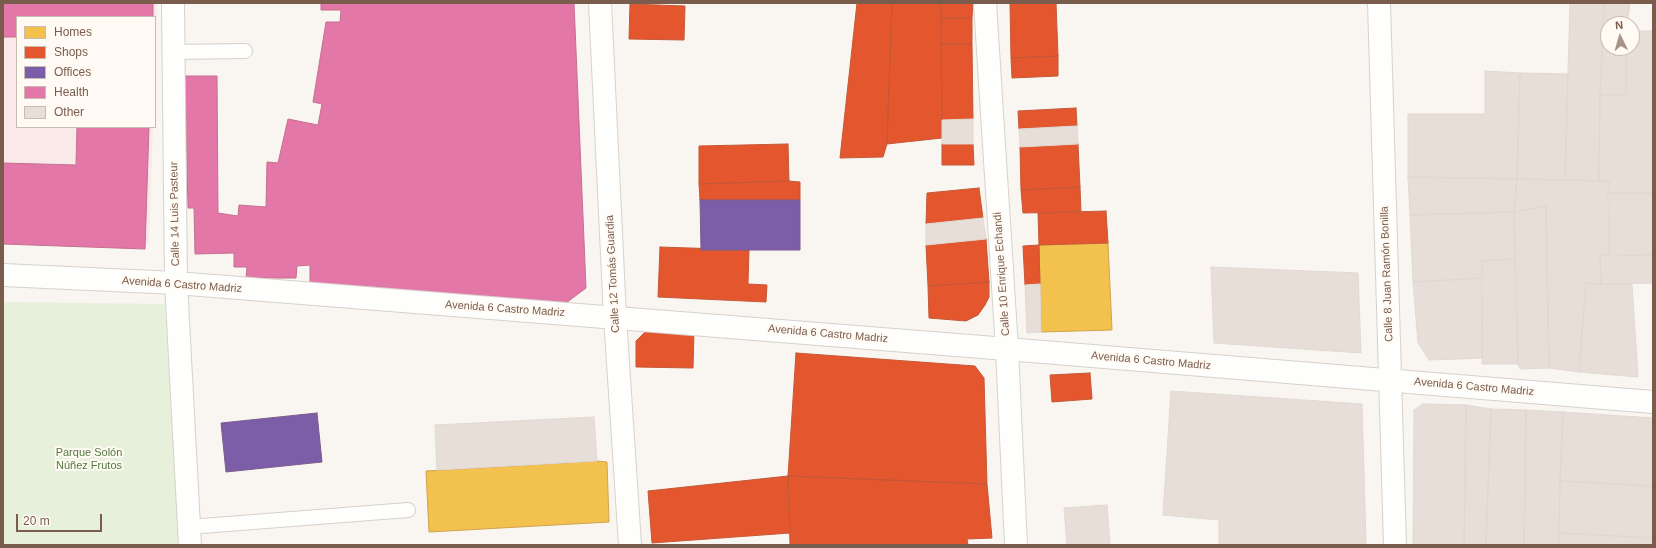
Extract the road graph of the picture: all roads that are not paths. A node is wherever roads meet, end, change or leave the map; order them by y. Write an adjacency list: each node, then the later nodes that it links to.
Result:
1 (173, 3): 6 (street, Calle 14 Luis Pasteur)
2 (600, 3): 9 (street, Calle 12 Tomás Guardia)
3 (985, 3): 10 (street, Calle 10 Enrique Echandi)
4 (1379, 3): 11 (street, Calle 8 Juan Ramón Bonilla)
5 (245, 51): 6 (lane)
6 (172, 52): 8 (street, Calle 14 Luis Pasteur)
7 (3, 275): 8 (street, Avenida 6 Castro Madriz)
8 (176, 283): 9 (street, Avenida 6 Castro Madriz); 14 (street, Calle 14 Luis Pasteur)
9 (615, 317): 10 (street, Avenida 6 Castro Madriz); 15 (street, Calle 12 Tomás Guardia)
10 (1007, 349): 11 (street, Avenida 6 Castro Madriz); 16 (street, Calle 10 Enrique Echandi)
11 (1390, 380): 12 (street, Avenida 6 Castro Madriz); 17 (street, Calle 8 Juan Ramón Bonilla)
12 (1653, 402)
13 (408, 510): 14 (lane)
14 (189, 536)
15 (630, 545)
16 (1016, 545)
17 (1395, 545)

